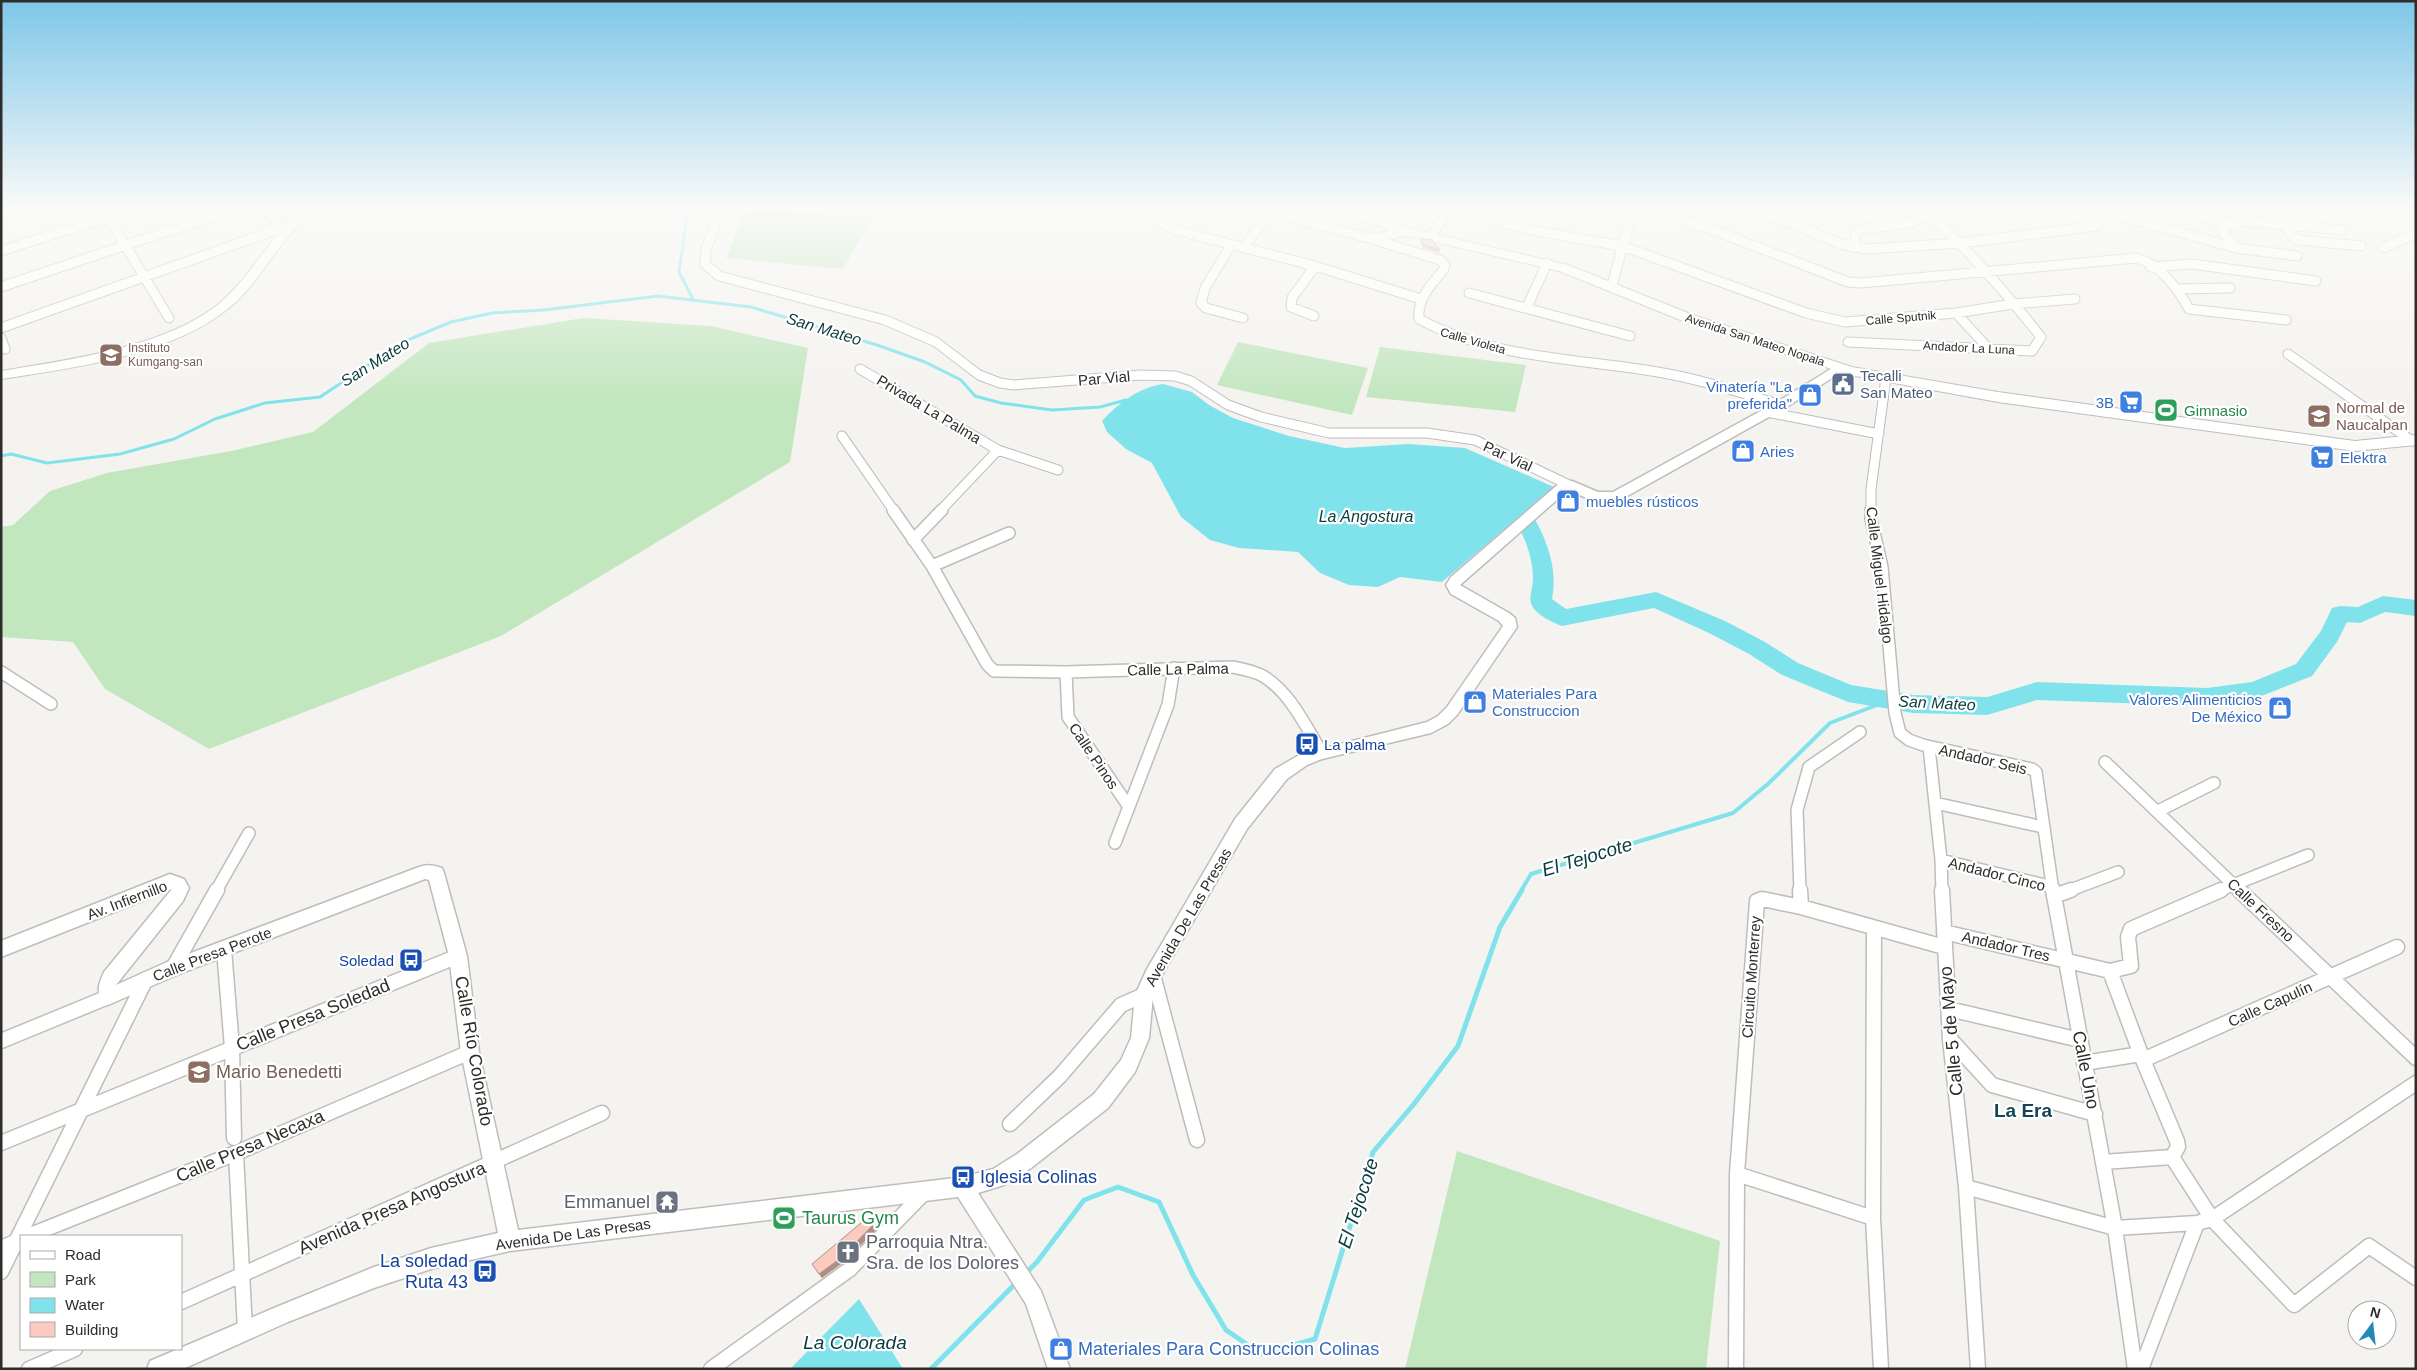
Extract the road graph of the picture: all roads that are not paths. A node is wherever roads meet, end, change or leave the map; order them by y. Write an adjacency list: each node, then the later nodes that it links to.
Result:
1 (39, 274): 22 (street)
2 (144, 274): 19 (street)
3 (157, 274): 19 (street)
4 (252, 274): 44 (main road)
5 (716, 274): 53 (street, Par Vial)
6 (1213, 274): 33 (street)
7 (1309, 274): 31 (street)
8 (1341, 274): 26 (street)
9 (1439, 274): 26 (street)
10 (1542, 274): 29 (street)
11 (1578, 274): 21 (main road, Avenida San Mateo Nopala)
12 (1615, 274): 21 (street)
13 (1699, 274): 30 (street, Calle Sputnik)
14 (1827, 274): 15 (street)
15 (1966, 274)
16 (1990, 274): 28 (street)
17 (2160, 274): 24 (street)
18 (2264, 274): 20 (street)
19 (146, 278): 32 (street); 35 (street)
20 (2316, 281)
21 (1612, 286): 42 (main road, Avenida San Mateo Nopala)
22 (1, 287)
23 (2230, 288): 24 (street)
24 (2178, 289): 34 (street)
25 (1469, 292): 29 (street)
26 (1421, 298): 46 (street, Calle Violeta)
27 (2075, 299): 28 (street, Calle Sputnik)
28 (2013, 304): 30 (street, Calle Sputnik); 39 (street, Andador La Luna)
29 (1527, 307): 36 (street)
30 (1956, 313): 39 (street)
31 (1314, 316)
32 (169, 318)
33 (1244, 318)
34 (2286, 320)
35 (1, 328)
36 (1630, 336)
37 (1, 338): 40 (street)
38 (1848, 342): 39 (street, Andador La Luna)
39 (1988, 348)
40 (5, 349)
41 (2288, 354): 50 (street)
42 (1839, 368): 45 (main road, Avenida San Mateo Nopala); 46 (main road)
43 (860, 369): 51 (street, Privada La Palma)
44 (1, 375)
45 (1886, 378): 48 (street, Calle Miguel Hidalgo); 50 (main road, Avenida San Mateo Nopala)
46 (1781, 405): 47 (main road)
47 (1767, 412): 48 (street); 53 (main road)
48 (1879, 434): 62 (street, Calle Miguel Hidalgo)
49 (842, 436): 55 (street)
50 (2414, 440)
51 (998, 450): 52 (street, Privada La Palma); 55 (street, Privada La Palma)
52 (1058, 470)
53 (1567, 484): 63 (main road, Avenida De Las Presas)
54 (1009, 534): 56 (street)
55 (914, 540): 56 (street)
56 (932, 566): 59 (street, Calle La Palma)
57 (1174, 668): 59 (street, Calle La Palma); 63 (street, Calle La Palma); 68 (street, Calle Pinos)
58 (1, 672): 60 (street)
59 (1066, 672): 68 (street, Calle Pinos)
60 (51, 704)
61 (1860, 732): 79 (street)
62 (1929, 746): 65 (street, Andador Seis); 67 (street, Calle 5 de Mayo)
63 (1322, 753): 90 (main road, Avenida De Las Presas)
64 (2105, 762): 69 (street, Calle Fresno)
65 (2036, 772): 70 (street, Calle Uno)
66 (2214, 783): 69 (street)
67 (1935, 803): 70 (street); 74 (street, Calle 5 de Mayo)
68 (1128, 807): 72 (street, Calle Pinos)
69 (2158, 811): 77 (street, Calle Fresno)
70 (2043, 828): 78 (street, Calle Uno)
71 (249, 833): 88 (street)
72 (1115, 843)
73 (2308, 854): 77 (street)
74 (1941, 860): 78 (street, Andador Cinco); 81 (street, Calle 5 de Mayo)
75 (425, 872): 85 (main road, Calle Presa Perote); 86 (main road, Calle Río Colorado)
76 (2118, 872): 78 (street, Andador Cinco)
77 (2234, 884): 89 (street); 91 (street, Calle Fresno)
78 (2053, 892): 87 (street, Calle Uno)
79 (1801, 907): 80 (street, Circuito Monterrey); 116 (street, Circuito Monterrey)
80 (1874, 929): 82 (street, Circuito Monterrey); 120 (street)
81 (1944, 932): 82 (street, Calle 5 de Mayo); 87 (street, Andador Tres)
82 (1944, 947): 95 (street, Calle 5 de Mayo)
83 (2397, 947): 91 (street, Calle Capulín)
84 (1, 949): 94 (main road, Av. Infiernillo)
85 (224, 949): 88 (main road, Calle Presa Perote); 99 (street)
86 (458, 956): 99 (street, Calle Presa Soledad); 100 (main road, Calle Río Colorado)
87 (2068, 960): 89 (street, Andador Tres); 97 (street, Calle Uno)
88 (173, 968): 92 (main road, Calle Presa Perote)
89 (2110, 971): 101 (street)
90 (1152, 975): 93 (main road, Avenida De Las Presas); 110 (street)
91 (2332, 976): 101 (street, Calle Capulín); 102 (street, Calle Fresno)
92 (146, 979): 94 (main road, Calle Presa Perote); 105 (street)
93 (1144, 995): 108 (street); 117 (main road, Avenida De Las Presas)
94 (108, 996): 98 (street, Calle Presa Perote)
95 (1948, 1009): 96 (street, Calle 5 de Mayo); 97 (street)
96 (1950, 1039): 107 (street); 118 (street, Calle 5 de Mayo)
97 (2080, 1040): 103 (street, Calle Uno)
98 (1, 1041)
99 (232, 1048): 105 (street, Calle Presa Soledad); 109 (street)
100 (470, 1052): 112 (street, Calle Presa Necaxa); 114 (main road, Calle Río Colorado)
101 (2142, 1057): 103 (street, Calle Capulín); 113 (street)
102 (2416, 1058)
103 (2084, 1063): 107 (street, Calle Uno)
104 (2416, 1083): 121 (street)
105 (80, 1111): 111 (street, Calle Presa Soledad); 124 (street)
106 (602, 1112): 114 (street, Avenida Presa Angostura)
107 (2095, 1114): 115 (street, Calle Uno)
108 (1010, 1124)
109 (234, 1138)
110 (1197, 1140)
111 (1, 1143)
112 (236, 1153): 125 (street, Calle Presa Necaxa); 131 (street)
113 (2172, 1157): 115 (street); 121 (street)
114 (494, 1161): 127 (main road, Calle Río Colorado); 131 (street, Avenida Presa Angostura)
115 (2103, 1162): 123 (street, Calle Uno)
116 (1737, 1174): 120 (street); 140 (street, Circuito Monterrey)
117 (963, 1187): 119 (main road, Avenida De Las Presas); 139 (main road)
118 (1966, 1187): 123 (street); 142 (street, Calle 5 de Mayo)
119 (927, 1190): 127 (main road, Avenida De Las Presas); 138 (street)
120 (1873, 1218): 141 (street)
121 (2212, 1219): 122 (street); 132 (street)
122 (2196, 1223): 123 (street); 144 (street)
123 (2115, 1228): 143 (street, Calle Uno)
124 (24, 1235)
125 (32, 1235)
126 (20, 1240): 129 (street, Calle Presa Necaxa)
127 (510, 1241): 134 (main road, Avenida De Las Presas)
128 (20, 1242): 130 (street)
129 (1, 1248)
130 (1, 1272)
131 (242, 1276): 133 (street, Avenida Presa Angostura); 134 (street)
132 (2416, 1278)
133 (182, 1302)
134 (245, 1331): 137 (main road, Avenida De Las Presas)
135 (73, 1350): 136 (street)
136 (29, 1369)
137 (158, 1369)
138 (711, 1369)
139 (1059, 1369)
140 (1736, 1369)
141 (1882, 1369)
142 (1978, 1369)
143 (2135, 1369)
144 (2141, 1369)

